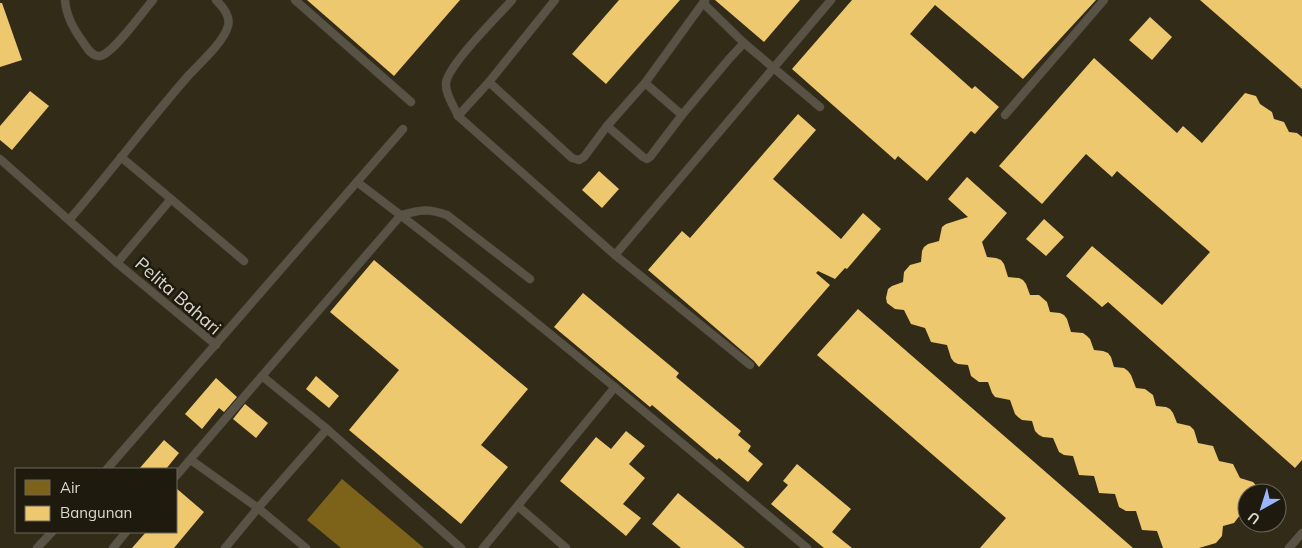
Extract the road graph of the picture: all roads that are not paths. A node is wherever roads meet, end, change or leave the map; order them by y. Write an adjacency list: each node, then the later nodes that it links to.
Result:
1 (64, 0): 2 (lane)
2 (153, 0)
3 (216, 0): 21 (lane)
4 (295, 0): 14 (lane)
5 (512, 0): 18 (lane)
6 (556, 0): 12 (lane)
7 (831, 0): 11 (lane)
8 (1104, 0): 17 (lane)
9 (705, 2): 10 (lane); 13 (lane)
10 (744, 43): 11 (lane); 16 (lane)
11 (774, 66): 15 (lane); 27 (lane)
12 (489, 82): 18 (lane); 19 (lane)
13 (645, 83): 16 (lane); 19 (lane)
14 (411, 102)
15 (820, 107)
16 (682, 115): 19 (lane)
17 (1004, 115)
18 (458, 116): 27 (lane)
19 (607, 126)
20 (403, 129): 23 (lane)
21 (121, 157): 24 (lane); 26 (lane)
22 (0, 159): 26 (lane, Pelita Bahari)
23 (357, 182): 25 (lane); 31 (lane)
24 (171, 199): 28 (lane); 29 (lane)
25 (401, 215): 30 (lane); 33 (lane); 34 (lane)
26 (69, 220): 29 (lane, Pelita Bahari)
27 (615, 255): 32 (lane)
28 (244, 261)
29 (116, 263): 31 (lane, Pelita Bahari)
30 (530, 279)
31 (216, 345): 37 (lane, Pelita Bahari)
32 (750, 365)
33 (262, 376): 35 (lane); 36 (lane)
34 (615, 387): 39 (lane); 51 (lane)
35 (327, 429): 40 (lane); 48 (lane)
36 (190, 460): 38 (lane); 40 (lane)
37 (108, 468)
38 (178, 474)
39 (518, 506): 49 (lane); 50 (lane)
40 (258, 508): 46 (lane); 47 (lane)
41 (51, 533): 44 (lane)
42 (125, 533): 45 (lane)
43 (1302, 533): 52 (lane)
44 (37, 548)
45 (112, 548)
46 (226, 548)
47 (306, 548)
48 (461, 548)
49 (483, 548)
50 (566, 548)
51 (807, 548)
52 (1289, 548)

